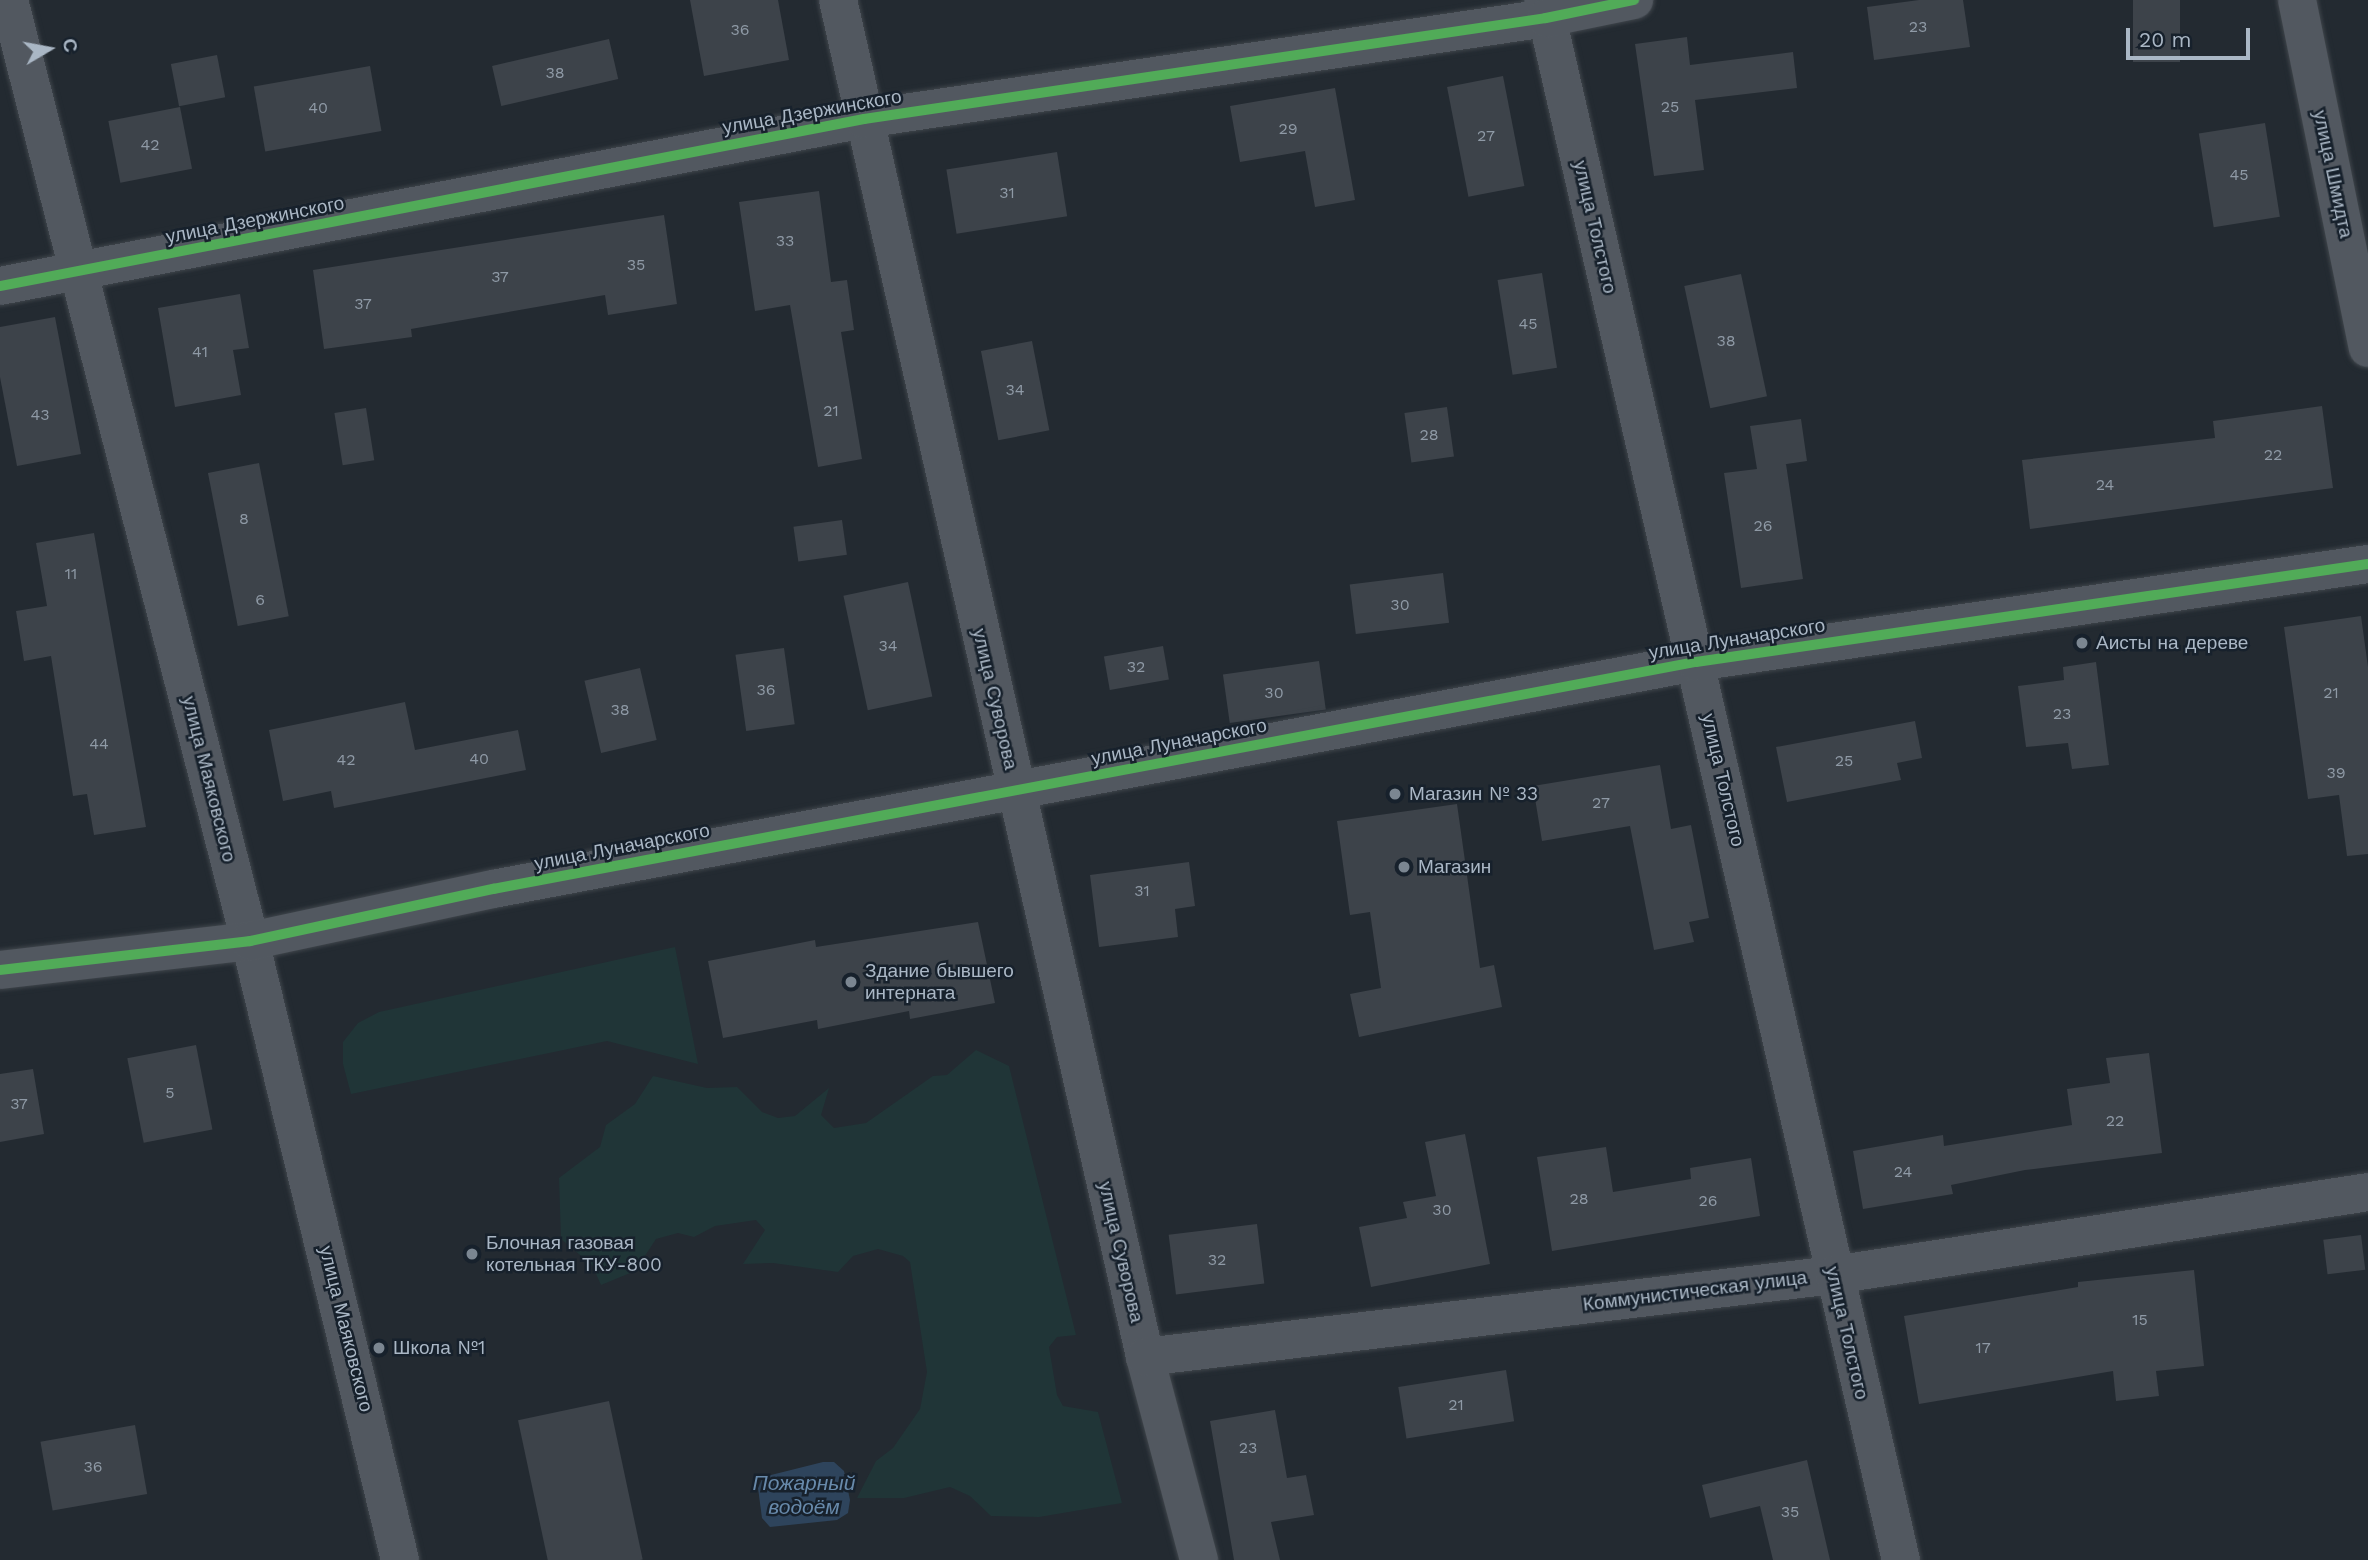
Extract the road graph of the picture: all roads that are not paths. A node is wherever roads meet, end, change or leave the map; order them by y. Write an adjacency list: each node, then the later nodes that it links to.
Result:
1 (9, 0): 7 (street, улица Маяковского)
2 (838, 0): 6 (street, улица Суворова)
3 (1634, 0): 5 (street, улица Дзержинского)
4 (2297, 0): 9 (street, улица Шмидта)
5 (1545, 9): 6 (street, улица Дзержинского); 11 (street, улица Толстого)
6 (864, 119): 7 (street, улица Дзержинского); 12 (street, улица Суворова)
7 (79, 272): 8 (street, улица Дзержинского); 13 (street, улица Маяковского)
8 (0, 286)
9 (2368, 348)
10 (2368, 564): 11 (street, улица Луначарского)
11 (1696, 662): 12 (street, улица Луначарского); 16 (street, улица Толстого)
12 (1015, 790): 13 (street, улица Луначарского); 17 (street, улица Суворова)
13 (250, 941): 14 (street, улица Луначарского); 18 (street, улица Маяковского)
14 (0, 970)
15 (2368, 1192): 16 (street, Коммунистическая улица)
16 (1833, 1275): 17 (street, Коммунистическая улица); 20 (street, улица Толстого)
17 (1145, 1357): 19 (street, улица Суворова)
18 (400, 1560)
19 (1199, 1560)
20 (1901, 1560)

